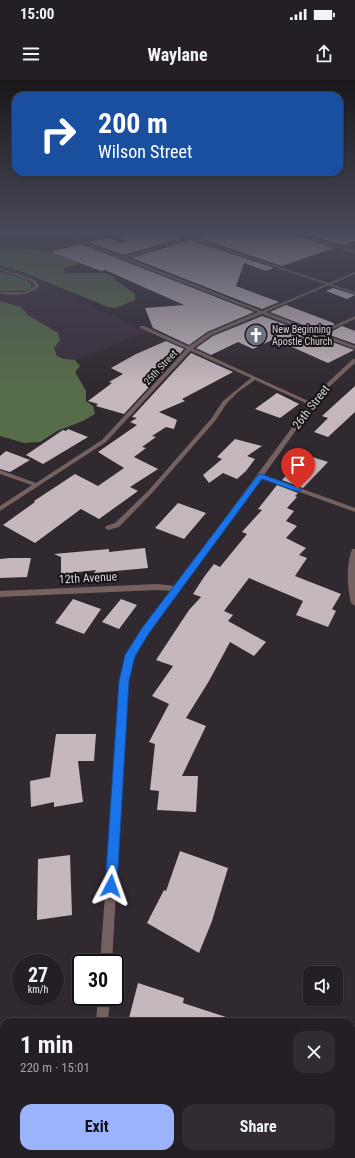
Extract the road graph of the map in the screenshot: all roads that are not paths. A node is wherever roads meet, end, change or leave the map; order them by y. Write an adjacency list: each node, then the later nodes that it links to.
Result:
1 (35, 283): 4 (street)
2 (188, 283): 6 (street)
3 (328, 284): 5 (street); 6 (street, 25th Street)
4 (0, 293)
5 (355, 293)
6 (261, 312): 9 (street); 10 (street, 25th Street)
7 (355, 317): 9 (street)
8 (142, 327): 10 (street)
9 (318, 334): 11 (street)
10 (190, 348): 13 (street); 17 (street, 25th Street)
11 (355, 348)
12 (355, 360): 14 (street, 26th Street)
13 (254, 378): 14 (street); 20 (street)
14 (312, 404): 16 (street, 26th Street)
15 (0, 472): 17 (street)
16 (261, 476): 19 (street); 22 (street, 26th Street)
17 (37, 485): 18 (street, 25th Street)
18 (0, 508)
19 (355, 510)
20 (108, 528)
21 (355, 551): 24 (street)
22 (177, 589): 23 (street, 12th Avenue); 25 (street, 26th Street)
23 (0, 594)
24 (355, 603)
25 (107, 954)
26 (103, 1006): 27 (street)
27 (102, 1018)

